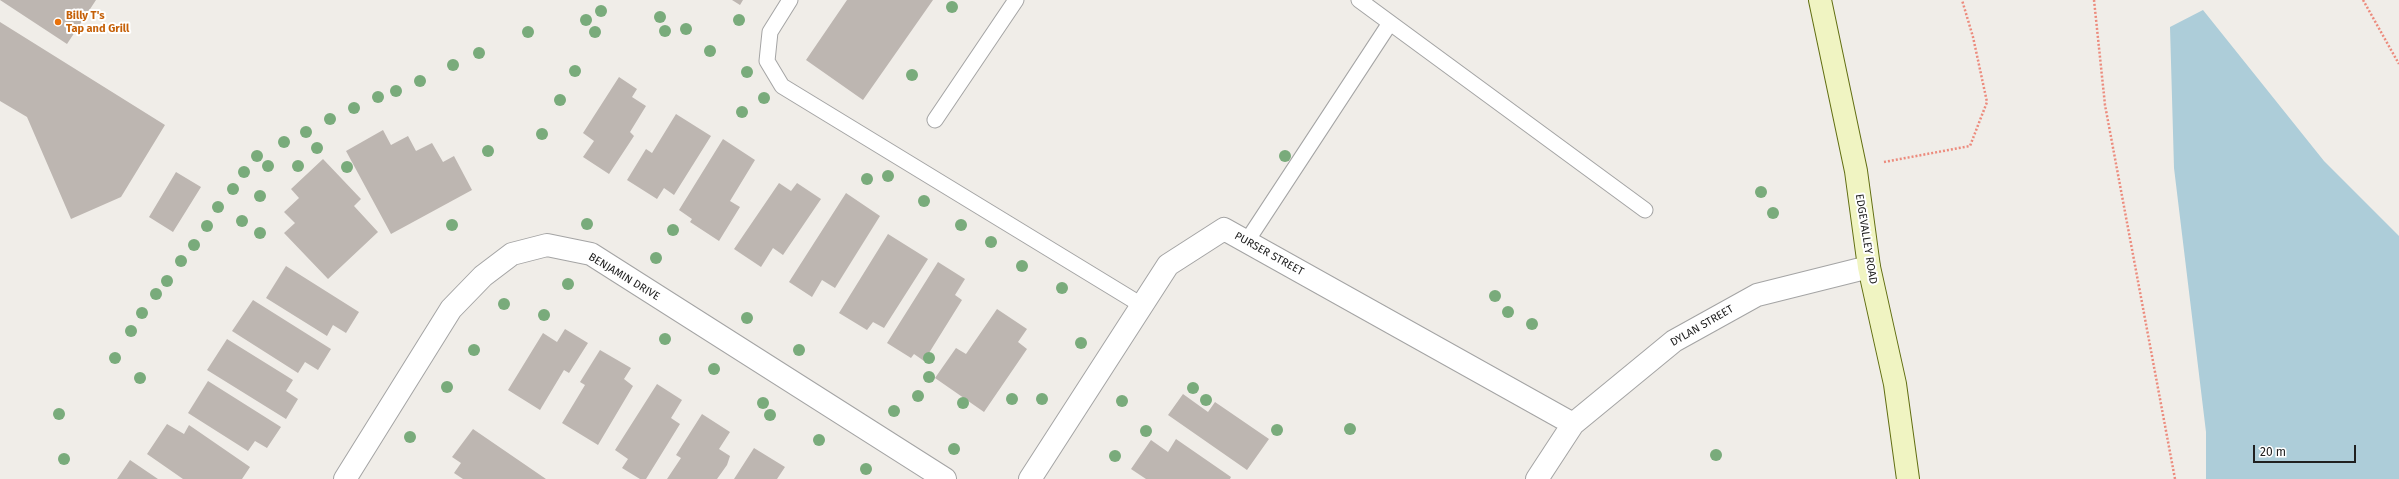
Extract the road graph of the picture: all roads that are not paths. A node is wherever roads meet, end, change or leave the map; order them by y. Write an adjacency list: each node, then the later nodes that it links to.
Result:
1 (790, 0): 10 (lane)
2 (1016, 0): 6 (lane)
3 (1359, 0): 5 (lane)
4 (1820, 0): 9 (street, EDGEVALLEY ROAD)
5 (1390, 23): 7 (lane); 8 (lane)
6 (935, 120)
7 (1645, 210)
8 (1247, 241): 10 (street, PURSER STREET); 11 (street, PURSER STREET)
9 (1869, 267): 11 (street, DYLAN STREET); 16 (street, EDGEVALLEY ROAD)
10 (1143, 306): 14 (street, PURSER STREET)
11 (1573, 424): 15 (street, DYLAN STREET)
12 (345, 479): 13 (street, BENJAMIN DRIVE)
13 (945, 479)
14 (1030, 479)
15 (1537, 479)
16 (1908, 479)

